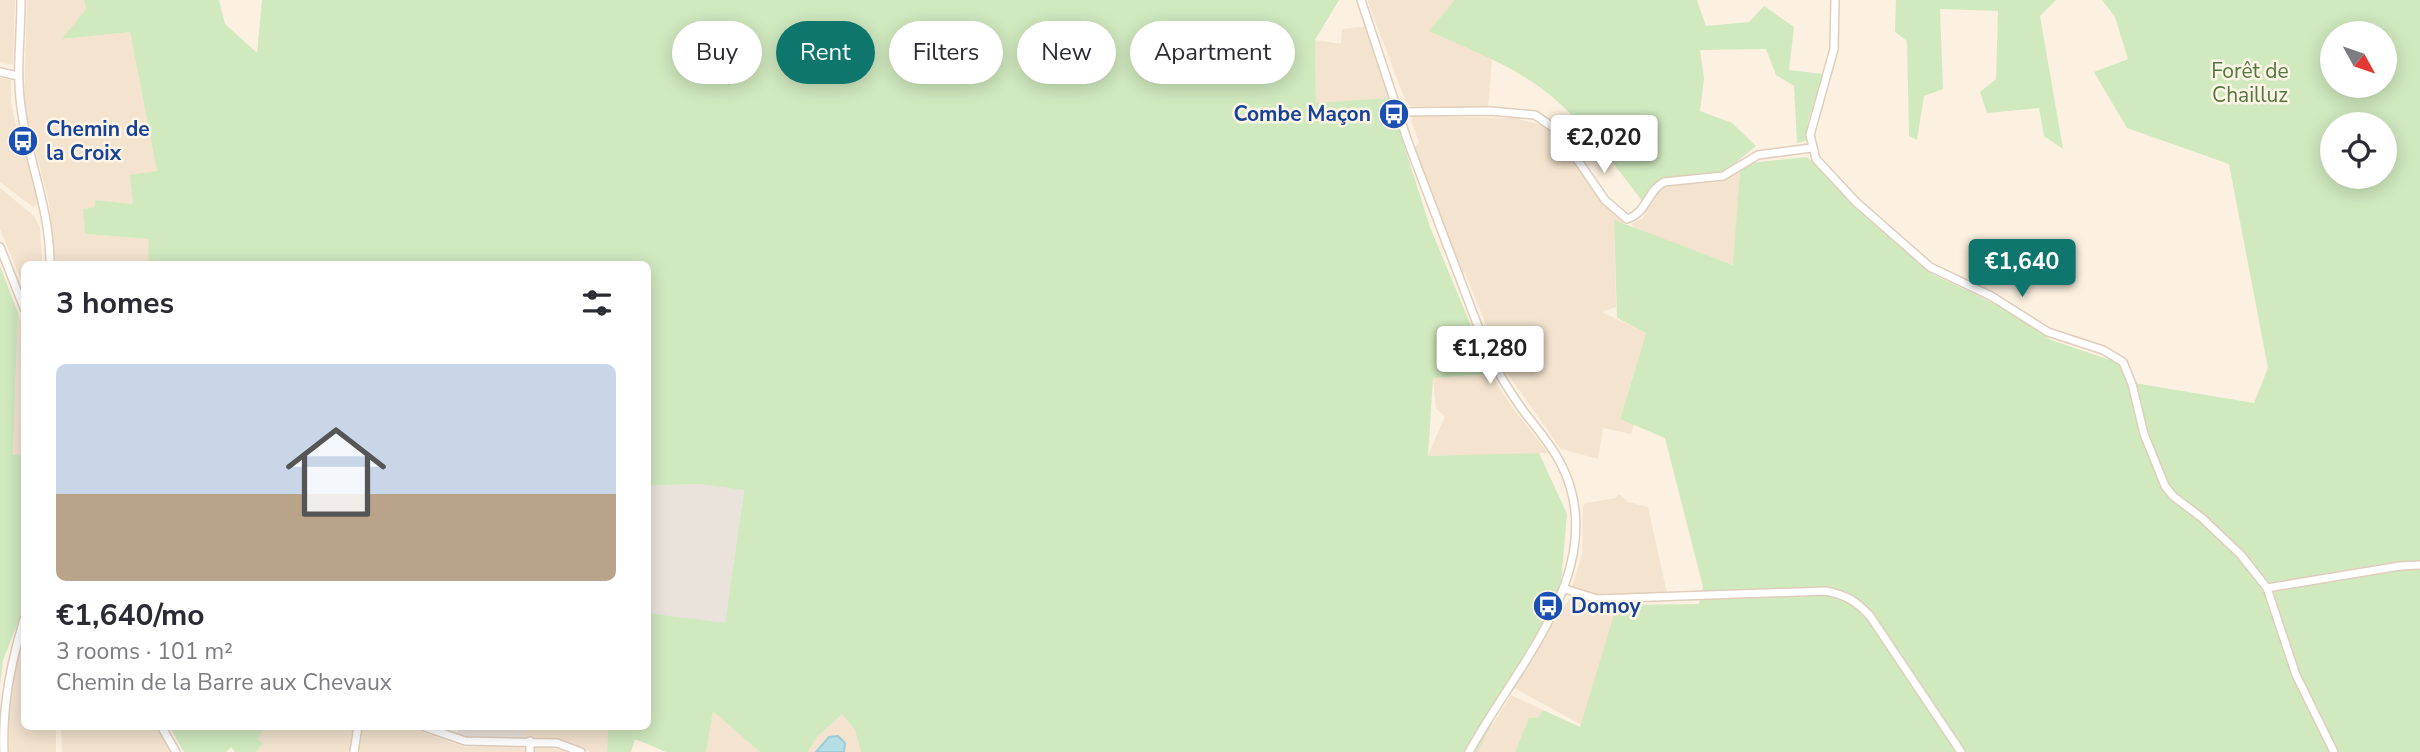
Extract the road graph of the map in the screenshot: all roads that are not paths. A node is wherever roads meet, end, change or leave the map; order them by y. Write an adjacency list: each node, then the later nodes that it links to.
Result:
1 (21, 0): 5 (street)
2 (1361, 0): 6 (street)
3 (1835, 0): 7 (street)
4 (0, 72): 5 (street)
5 (18, 76): 9 (street)
6 (1398, 112): 7 (street); 13 (street)
7 (1811, 148): 12 (street)
8 (0, 247): 10 (street)
9 (50, 261)
10 (21, 300)
11 (2420, 565): 12 (street)
12 (2267, 588): 26 (street)
13 (1565, 589): 24 (street); 25 (street)
14 (21, 630): 19 (street)
15 (163, 730): 20 (street)
16 (357, 730): 21 (street)
17 (433, 730): 18 (street)
18 (530, 741): 22 (street); 23 (street)
19 (4, 752)
20 (176, 752)
21 (354, 752)
22 (530, 752)
23 (581, 752)
24 (1469, 752)
25 (1961, 752)
26 (2334, 752)

